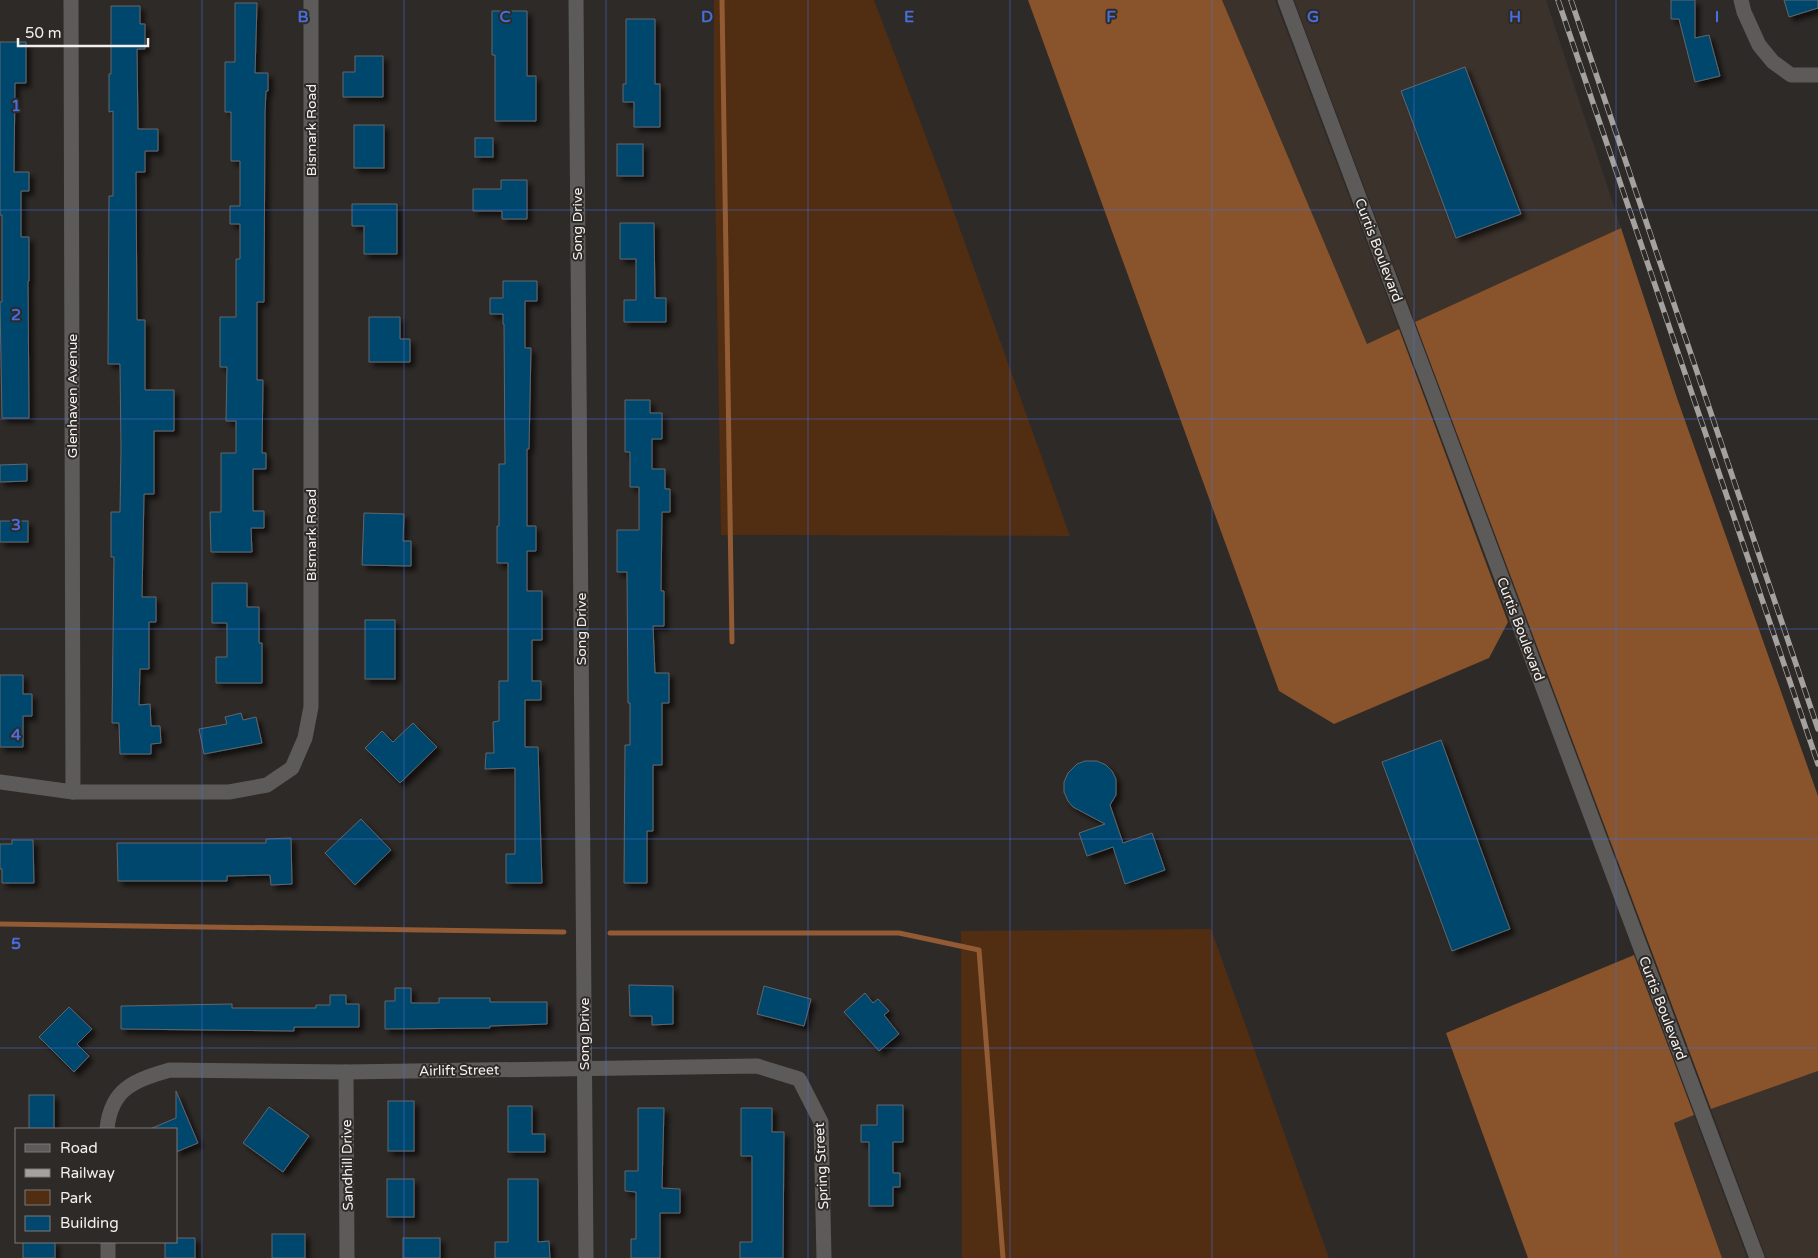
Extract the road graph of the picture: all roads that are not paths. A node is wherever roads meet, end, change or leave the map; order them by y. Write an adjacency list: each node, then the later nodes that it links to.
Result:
1 (71, 0): 8 (street, Glenhaven Avenue)
2 (311, 0): 8 (street, Bismark Road)
3 (576, 0): 9 (street, Song Drive)
4 (1285, 0): 18 (street, Curtis Boulevard)
5 (1741, 0): 6 (street)
6 (1818, 75)
7 (0, 782): 8 (street, Bismark Road)
8 (73, 792)
9 (584, 1069): 10 (street, Airlift Street); 11 (street, Airlift Street); 16 (street, Song Drive)
10 (346, 1072): 12 (street, Airlift Street); 15 (street, Sandhill Drive)
11 (799, 1079): 17 (street, Spring Street)
12 (107, 1128)
13 (108, 1243): 14 (street)
14 (108, 1258)
15 (347, 1258)
16 (586, 1258)
17 (824, 1258)
18 (1757, 1258)

